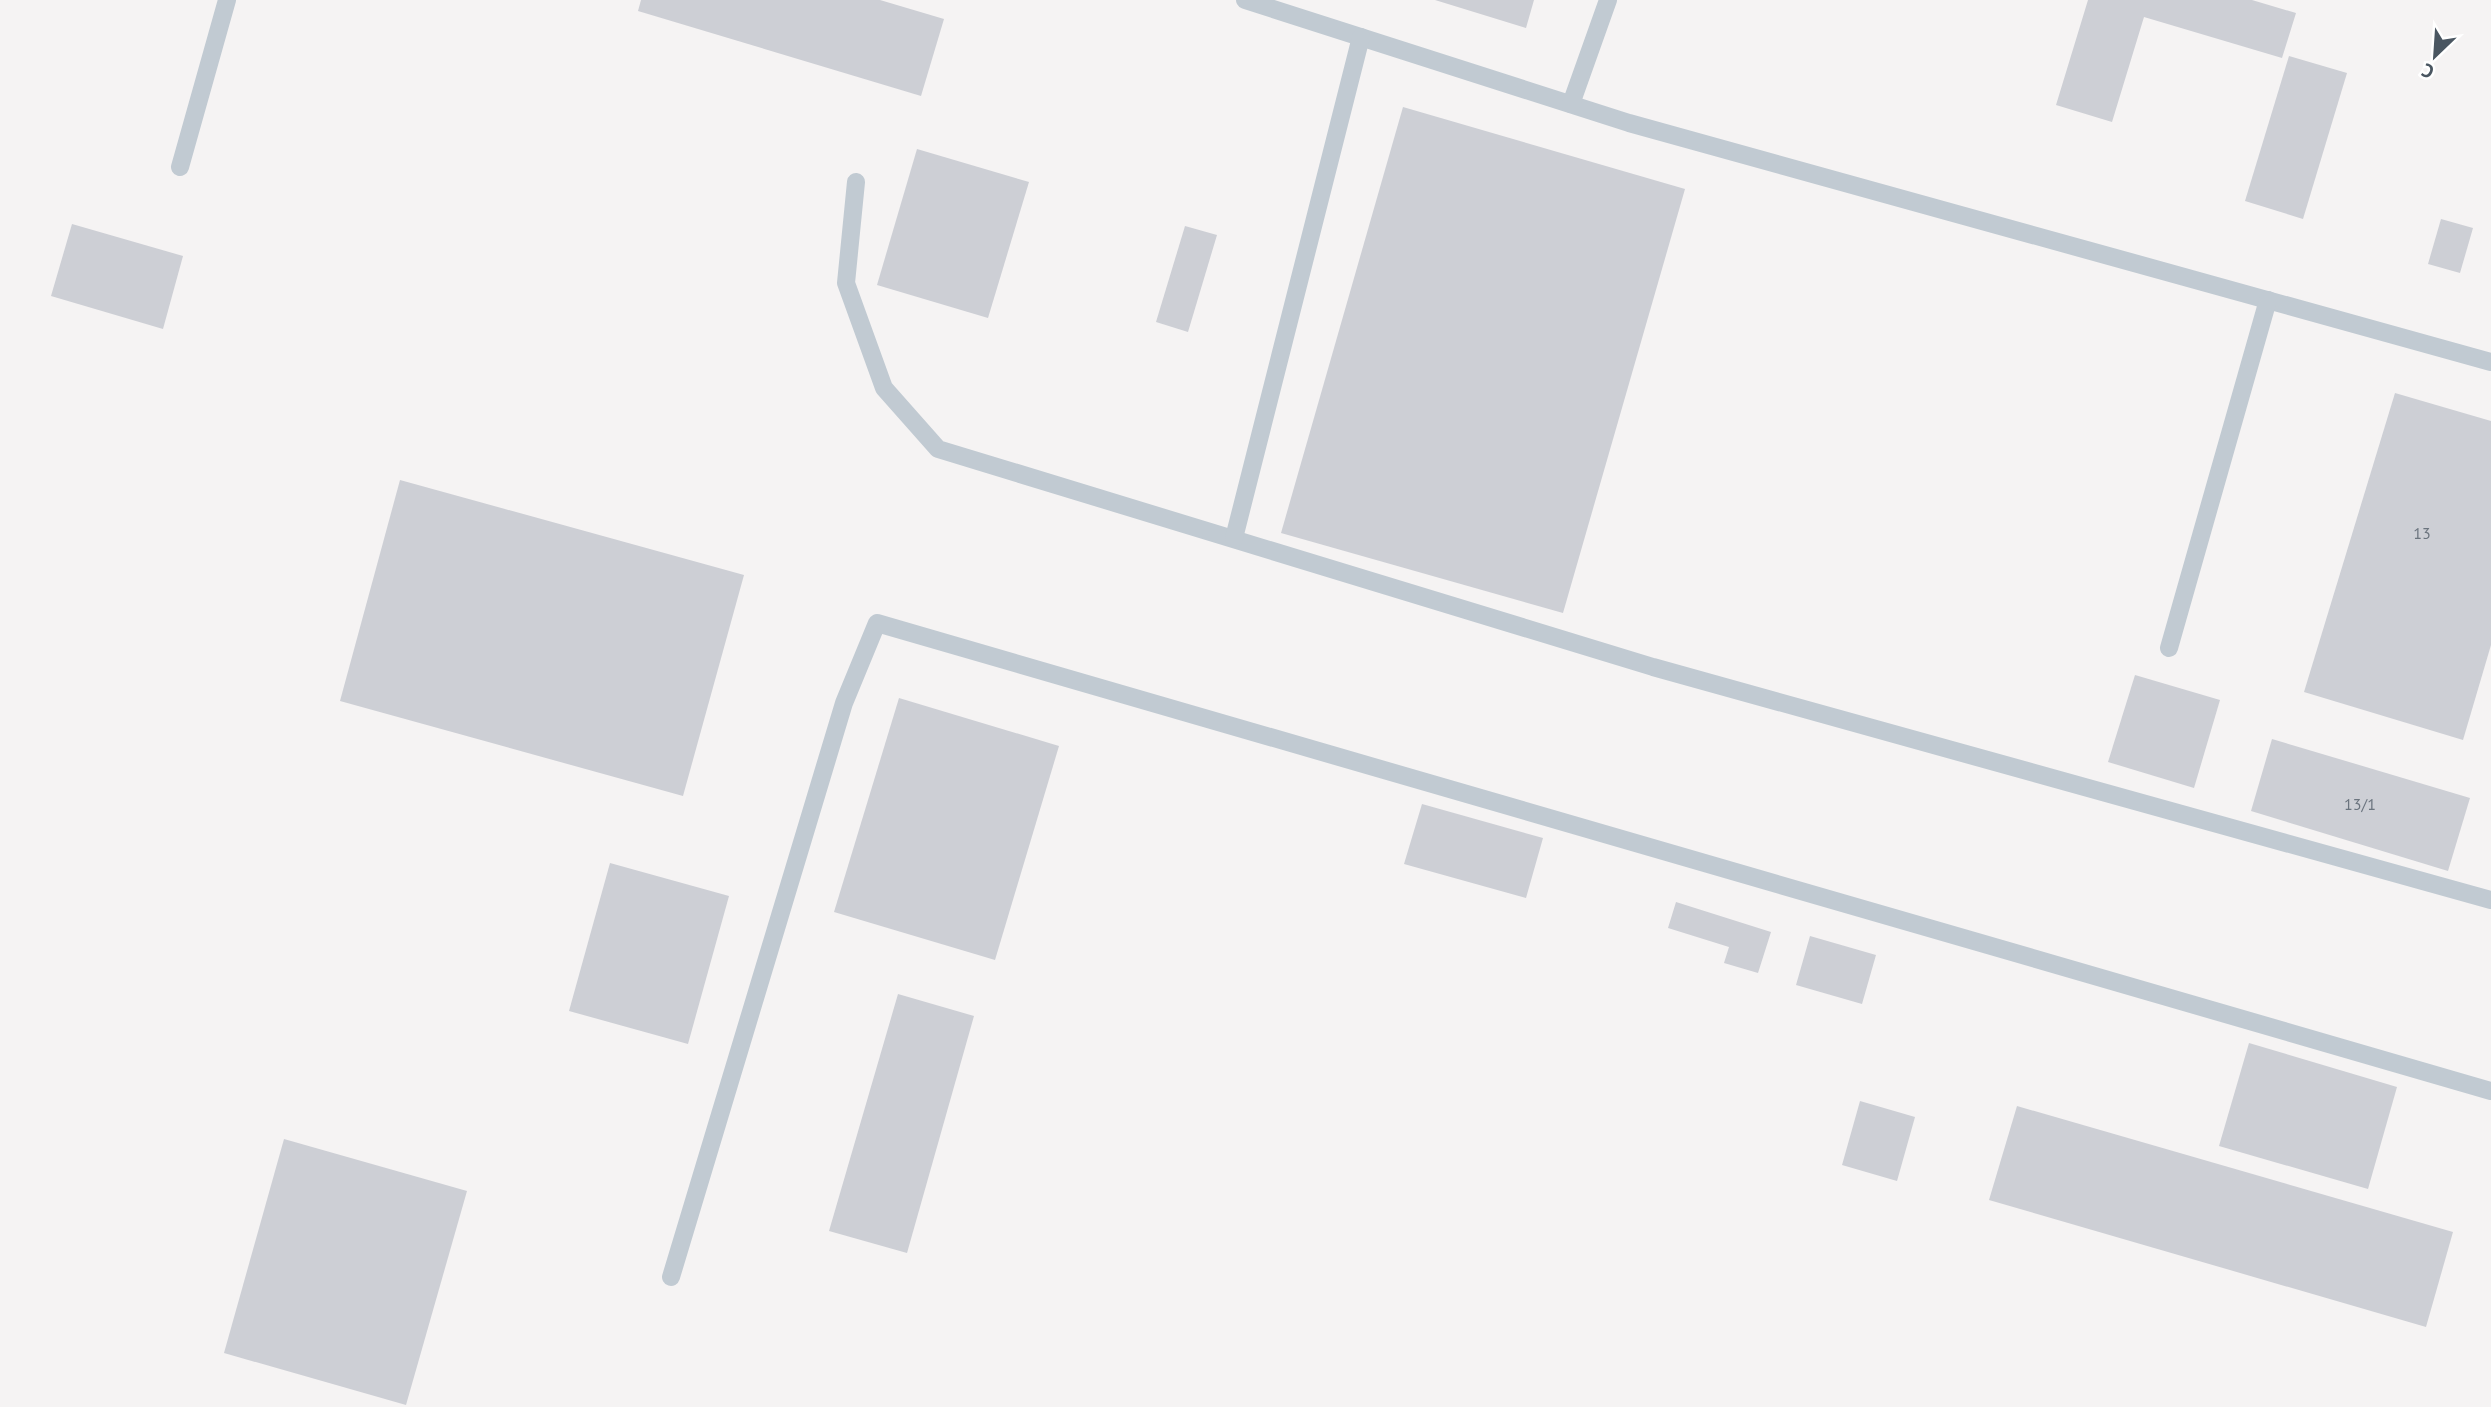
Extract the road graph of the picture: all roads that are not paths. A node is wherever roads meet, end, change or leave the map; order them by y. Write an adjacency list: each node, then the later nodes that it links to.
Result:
1 (227, 0): 6 (lane)
2 (1245, 0): 4 (lane)
3 (1608, 0): 5 (lane)
4 (1361, 37): 5 (lane); 10 (lane)
5 (1571, 104): 8 (lane)
6 (180, 167)
7 (856, 182): 10 (lane)
8 (2268, 300): 9 (lane); 11 (lane)
9 (2491, 362)
10 (1234, 538): 12 (lane)
11 (2169, 648)
12 (2491, 900)
13 (2491, 1091): 14 (lane)
14 (671, 1277)

